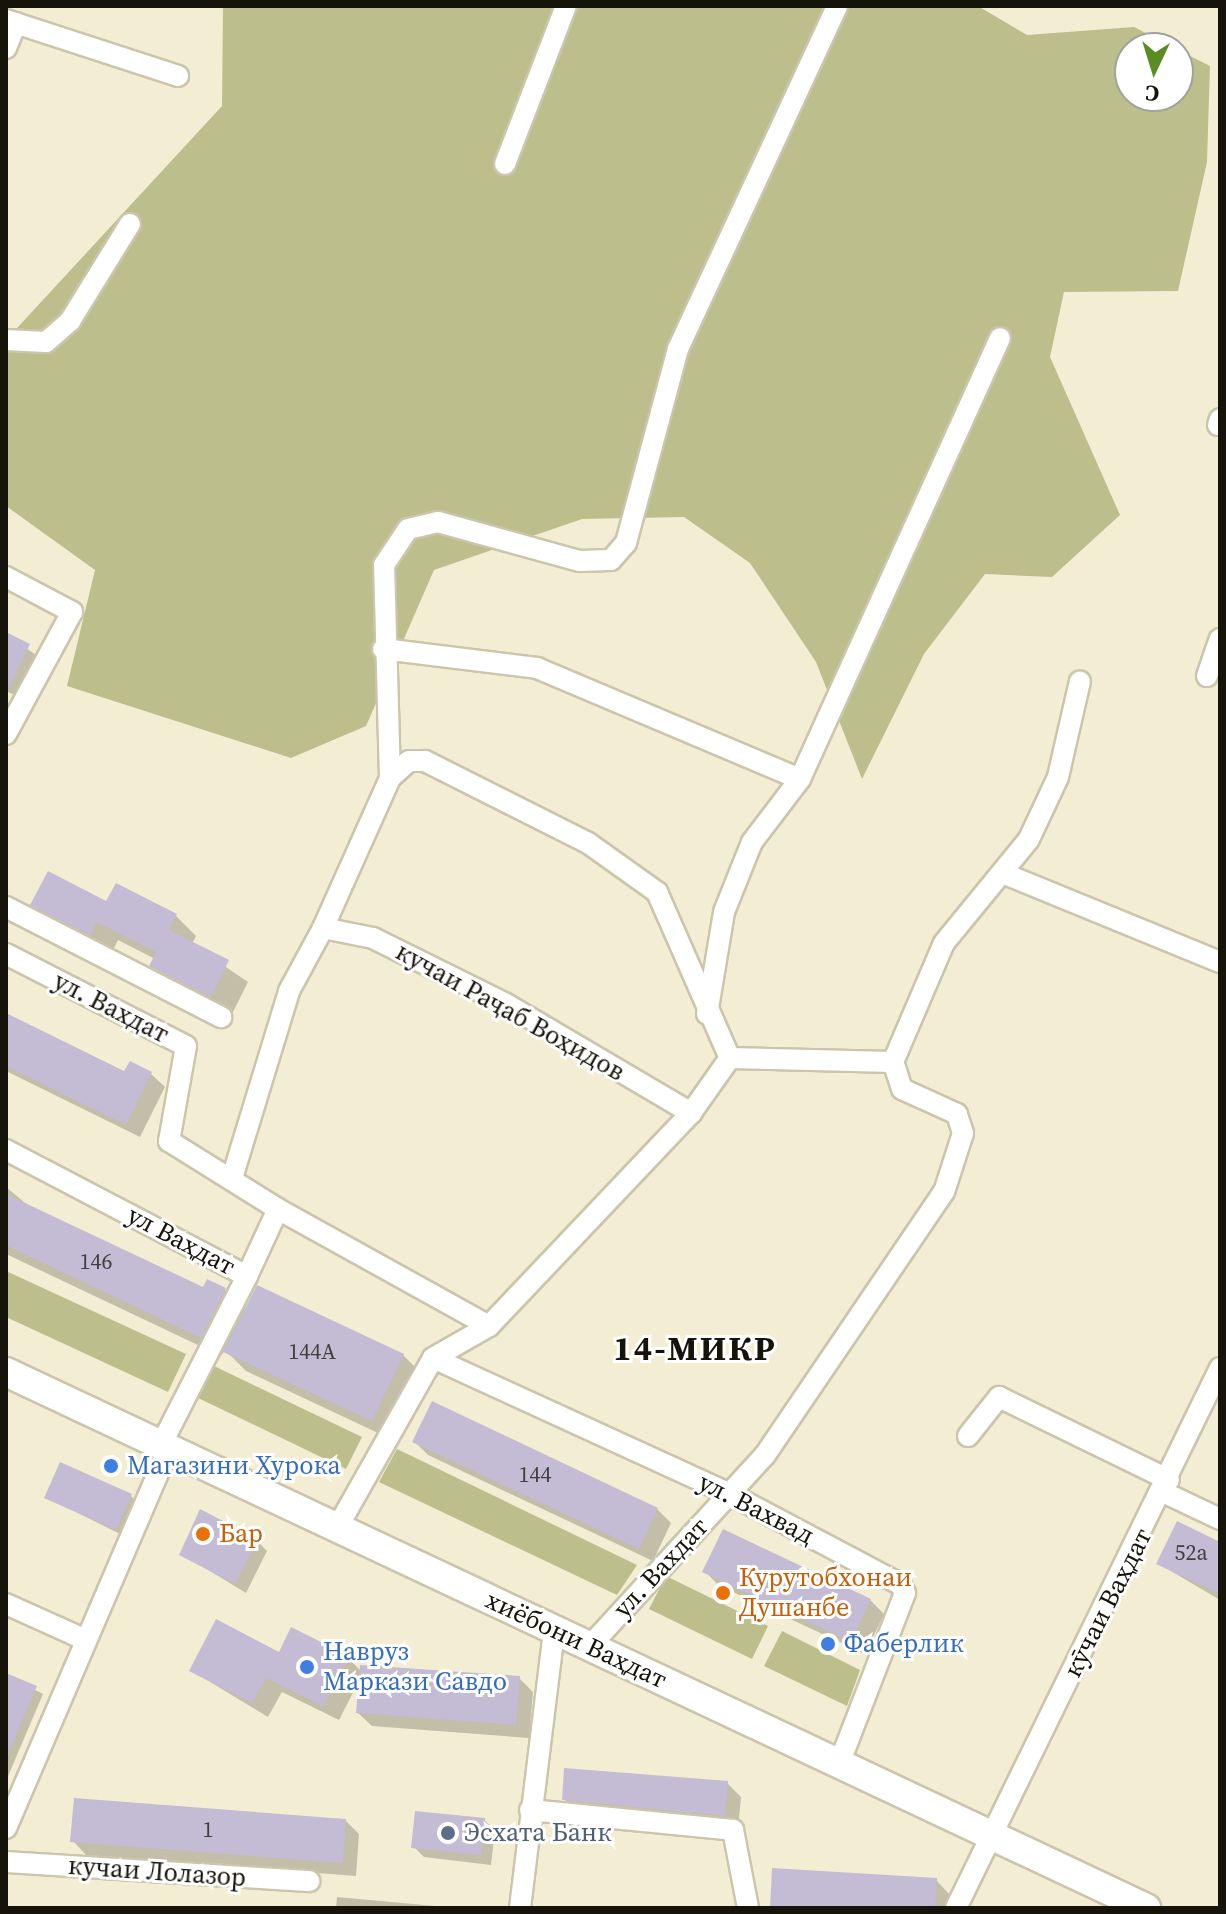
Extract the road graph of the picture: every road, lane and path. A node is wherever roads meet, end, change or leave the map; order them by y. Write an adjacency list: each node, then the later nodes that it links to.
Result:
1 (566, 6): 6 (street)
2 (837, 6): 12 (street)
3 (11, 22): 4 (street); 5 (street)
4 (6, 48)
5 (178, 76)
6 (505, 164)
7 (130, 224): 9 (street)
8 (1000, 338): 17 (street)
9 (6, 340)
10 (6, 577): 15 (street)
11 (1220, 639): 13 (street)
12 (383, 649): 16 (street); 17 (street)
13 (1207, 676)
14 (1080, 681): 18 (street)
15 (6, 734)
16 (390, 778): 20 (street); 23 (street)
17 (800, 779): 23 (street)
18 (1005, 874): 22 (street); 26 (street)
19 (6, 907): 24 (street)
20 (323, 928): 27 (street, кучаи Раҷаб Воҳидов); 29 (street)
21 (6, 954): 29 (street, ул. Вахдат)
22 (1220, 962)
23 (707, 1014): 25 (street)
24 (221, 1017)
25 (730, 1058): 26 (street); 27 (street)
26 (893, 1062): 39 (street, ул. Вахдат)
27 (691, 1113): 32 (street)
28 (6, 1150): 31 (street, ул Ваҳдат)
29 (232, 1178): 30 (street, ул. Вахдат)
30 (278, 1209): 31 (street, ул Ваҳдат); 32 (street)
31 (247, 1276): 37 (street)
32 (489, 1326): 33 (street)
33 (433, 1358): 39 (street, ул. Вахвад); 41 (street)
34 (1220, 1368): 38 (street, кӯчаи Ваҳдат)
35 (6, 1372): 37 (main road, хиёбони Ваҳдат)
36 (968, 1436): 38 (street)
37 (165, 1447): 41 (main road, хиёбони Ваҳдат); 44 (street)
38 (1166, 1486): 40 (street); 49 (street, кӯчаи Ваҳдат)
39 (730, 1494): 45 (street, ул. Вахдат); 46 (street, ул. Вахвад)
40 (1220, 1519)
41 (337, 1528): 43 (main road, хиёбони Ваҳдат)
42 (6, 1604): 44 (street)
43 (554, 1630): 45 (main road, хиёбони Ваҳдат); 47 (street)
44 (86, 1640): 48 (street)
45 (590, 1646): 46 (main road, хиёбони Ваҳдат)
46 (839, 1764): 49 (main road, хиёбони Ваҳдат)
47 (530, 1816): 52 (street); 53 (street)
48 (6, 1828)
49 (992, 1835): 54 (street, кӯчаи Ваҳдат); 55 (main road, хиёбони Ваҳдат)
50 (6, 1862): 51 (street, кучаи Лолазор)
51 (309, 1881)
52 (520, 1908)
53 (748, 1908)
54 (956, 1908)
55 (1146, 1908)

